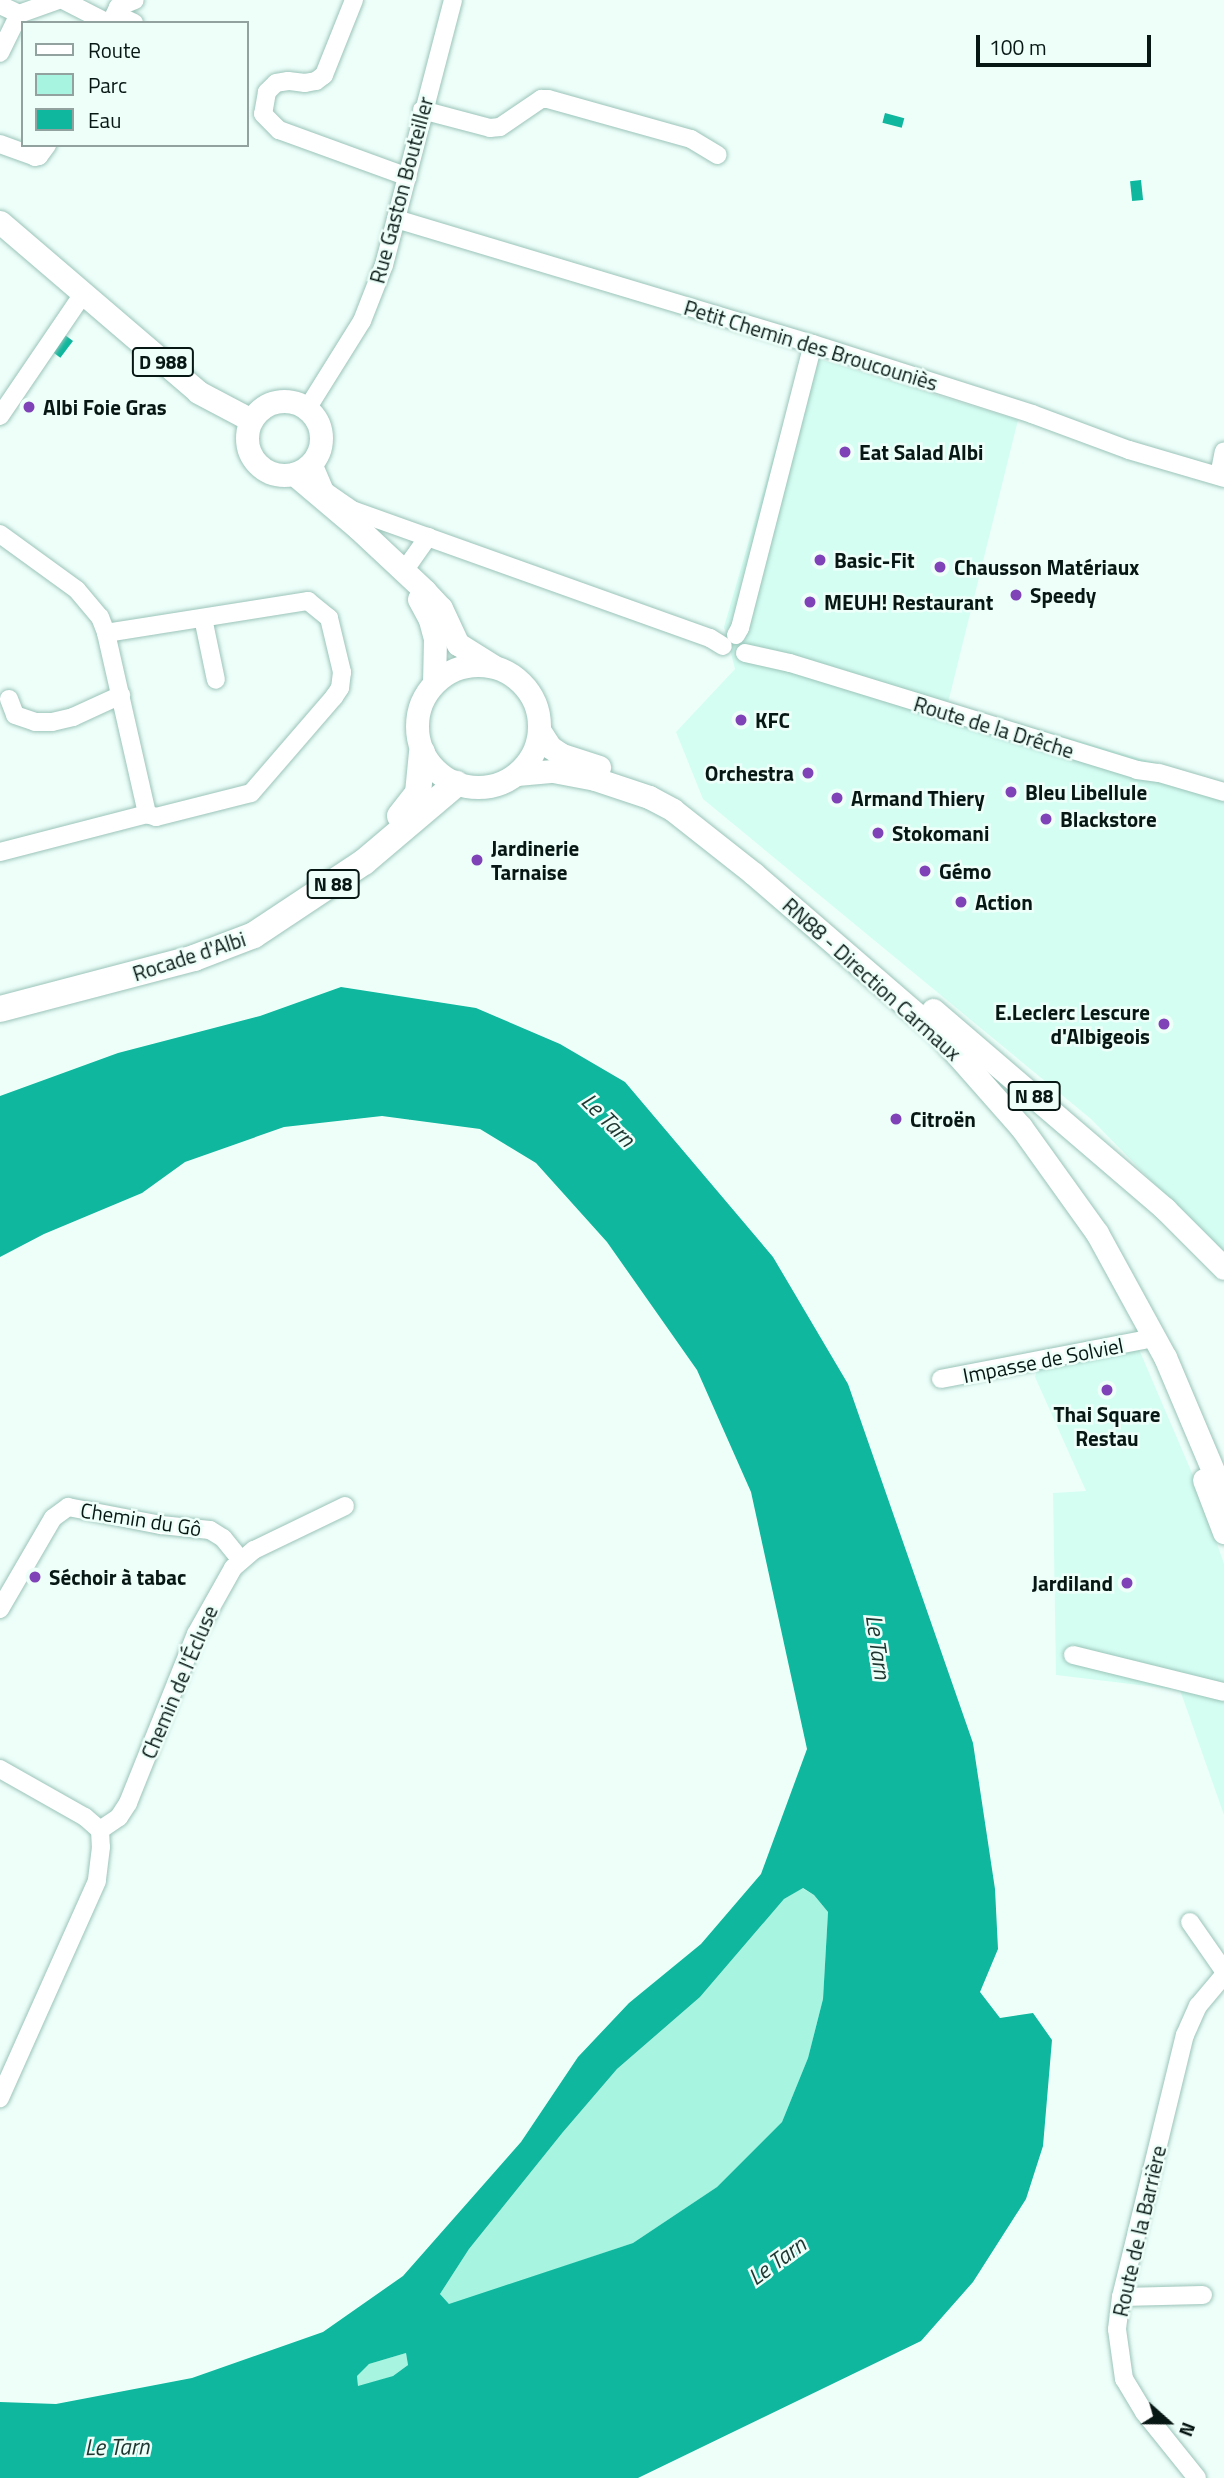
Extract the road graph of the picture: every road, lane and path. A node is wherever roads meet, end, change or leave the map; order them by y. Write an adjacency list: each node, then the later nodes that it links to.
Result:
1 (61, 0): 6 (street); 7 (street)
2 (135, 0): 7 (street)
3 (354, 0): 14 (street)
4 (453, 0): 10 (street, Rue Gaston Bouteiller)
5 (0, 2): 6 (street)
6 (19, 14): 8 (street)
7 (111, 20)
8 (16, 39): 9 (street)
9 (0, 52)
10 (422, 110): 13 (street); 14 (street, Rue Gaston Bouteiller)
11 (0, 144): 12 (street)
12 (46, 147)
13 (718, 155)
14 (408, 177): 15 (street, Rue Gaston Bouteiller)
15 (396, 219): 18 (street, Petit Chemin des Broucouniès); 19 (street, Rue Gaston Bouteiller)
16 (0, 222): 17 (main road)
17 (83, 294): 20 (street); 21 (main road, D 988)
18 (813, 344): 24 (street, Petit Chemin des Broucouniès); 30 (street)
19 (307, 409): 21 (main road); 23 (main road)
20 (0, 416)
21 (251, 420): 23 (main road)
22 (1224, 451): 24 (street)
23 (303, 468): 26 (street, Route de la Drêche); 27 (main road)
24 (1221, 477)
25 (0, 534): 29 (street)
26 (428, 537): 27 (street); 30 (street, Route de la Drêche)
27 (404, 571): 31 (main road); 33 (main road)
28 (203, 618): 29 (street); 32 (street); 41 (street)
29 (106, 633): 34 (street)
30 (738, 645): 40 (street, Route de la Drêche)
31 (493, 666): 33 (main road); 36 (main road)
32 (216, 680)
33 (434, 683): 37 (main road)
34 (121, 695): 35 (street); 41 (street)
35 (9, 699)
36 (540, 730): 38 (main road); 46 (main road, N 88)
37 (422, 752): 39 (main road); 43 (highway, Rocade d'Albi / N 88)
38 (517, 774): 39 (main road); 44 (main road, RN88 - Direction Carmaux / N 88)
39 (456, 784): 45 (highway, Rocade d'Albi / N 88)
40 (1224, 792)
41 (148, 814): 42 (street)
42 (0, 852)
43 (0, 993)
44 (906, 1003): 47 (main road); 49 (main road, RN88 - Direction Carmaux / N 88)
45 (0, 1009)
46 (1224, 1268)
47 (1144, 1340): 48 (street, Impasse de Solviel); 49 (main road)
48 (941, 1378)
49 (1216, 1495): 51 (main road); 52 (street)
50 (345, 1506): 53 (street, Chemin de l'Écluse)
51 (1224, 1532)
52 (1224, 1547)
53 (241, 1560): 54 (street, Chemin du Gô); 58 (street, Chemin de l'Écluse)
54 (0, 1609)
55 (1073, 1655): 56 (street)
56 (1224, 1692)
57 (0, 1769): 58 (street)
58 (100, 1830): 61 (street)
59 (1190, 1922): 60 (street)
60 (1224, 1973): 63 (street, Route de la Barrière)
61 (0, 2098)
62 (1203, 2295): 63 (street)
63 (1121, 2297): 64 (street, Route de la Barrière)
64 (1196, 2478)

